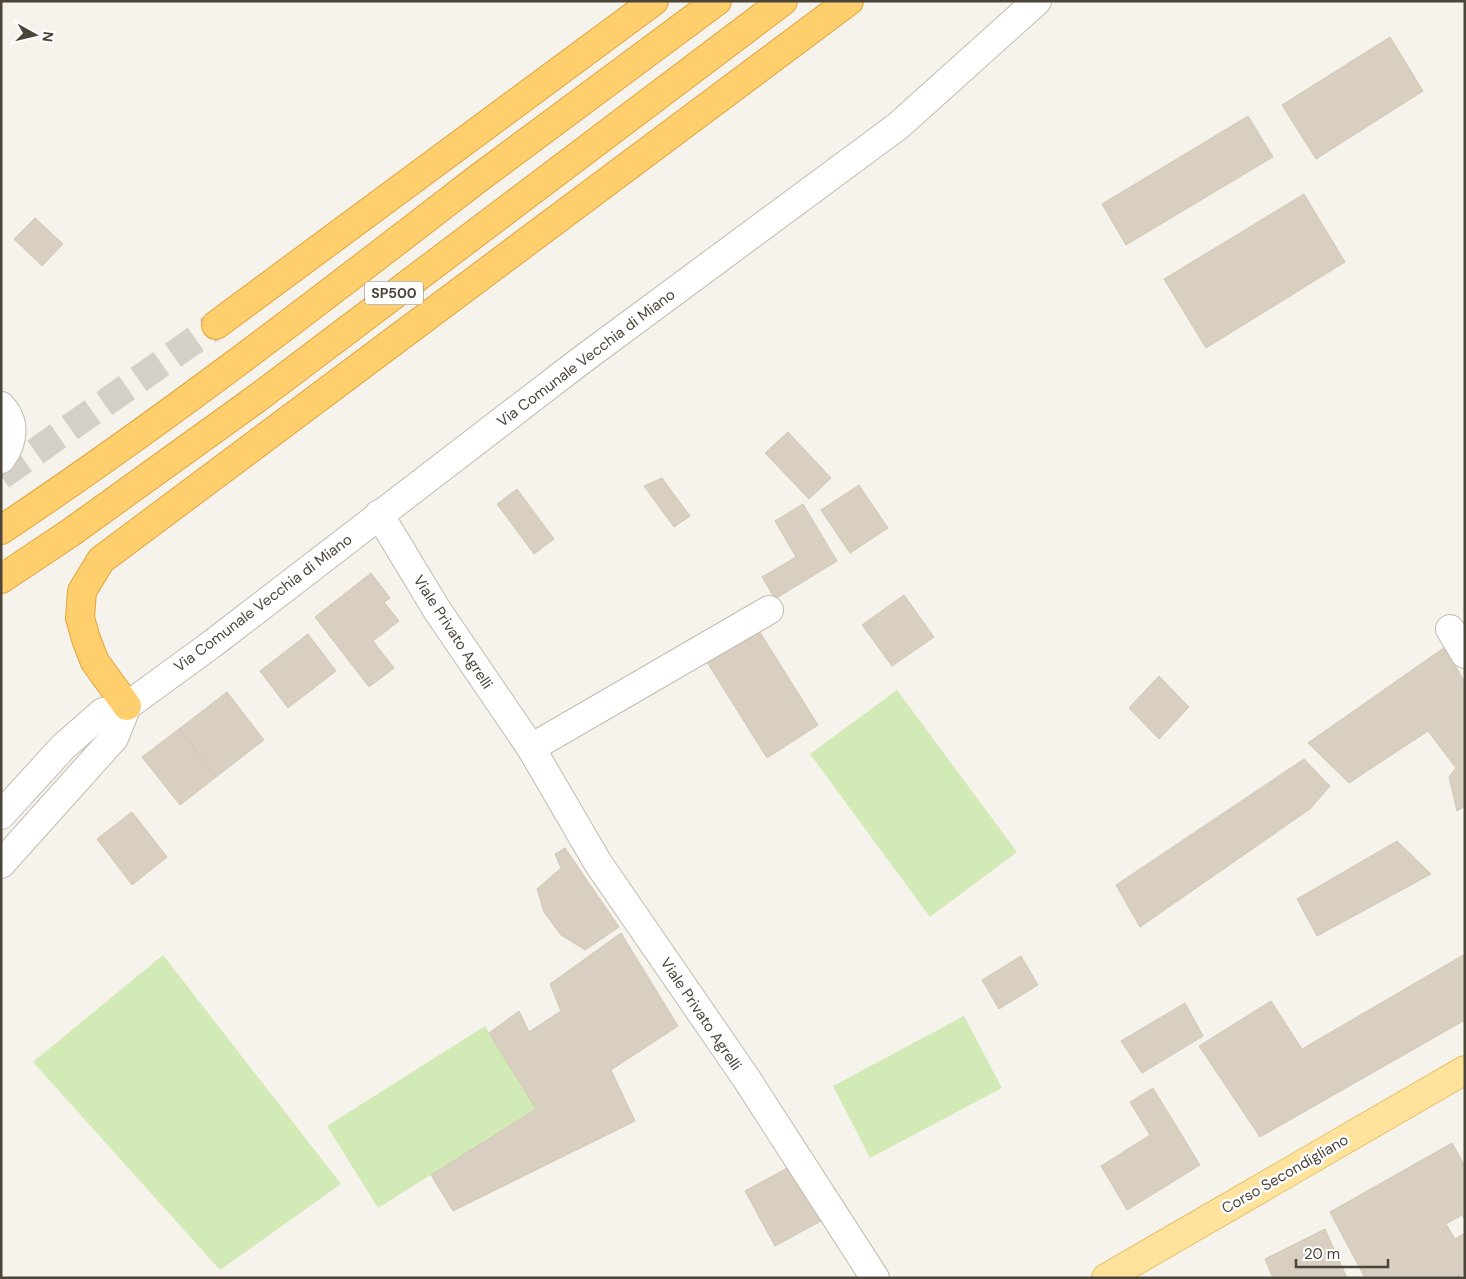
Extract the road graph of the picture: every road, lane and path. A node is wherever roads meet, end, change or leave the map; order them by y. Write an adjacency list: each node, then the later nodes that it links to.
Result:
1 (654, 1): 6 (highway)
2 (717, 1): 10 (highway, SP500)
3 (783, 1): 11 (highway, SP500)
4 (849, 1): 15 (highway)
5 (1036, 1): 9 (street, Via Comunale Vecchia di Miano)
6 (216, 325)
7 (1, 406): 8 (street)
8 (1, 459)
9 (379, 514): 15 (street, Via Comunale Vecchia di Miano); 16 (street, Viale Privato Agrelli)
10 (1, 530)
11 (1, 579)
12 (768, 610): 16 (street)
13 (1450, 629): 14 (street)
14 (1465, 654)
15 (127, 706): 17 (street, Via Comunale Vecchia di Miano); 18 (street)
16 (531, 748): 20 (street, Viale Privato Agrelli)
17 (1, 815)
18 (1, 864)
19 (1465, 1070): 21 (main road, Corso Secondigliano)
20 (875, 1278)
21 (1106, 1278)

